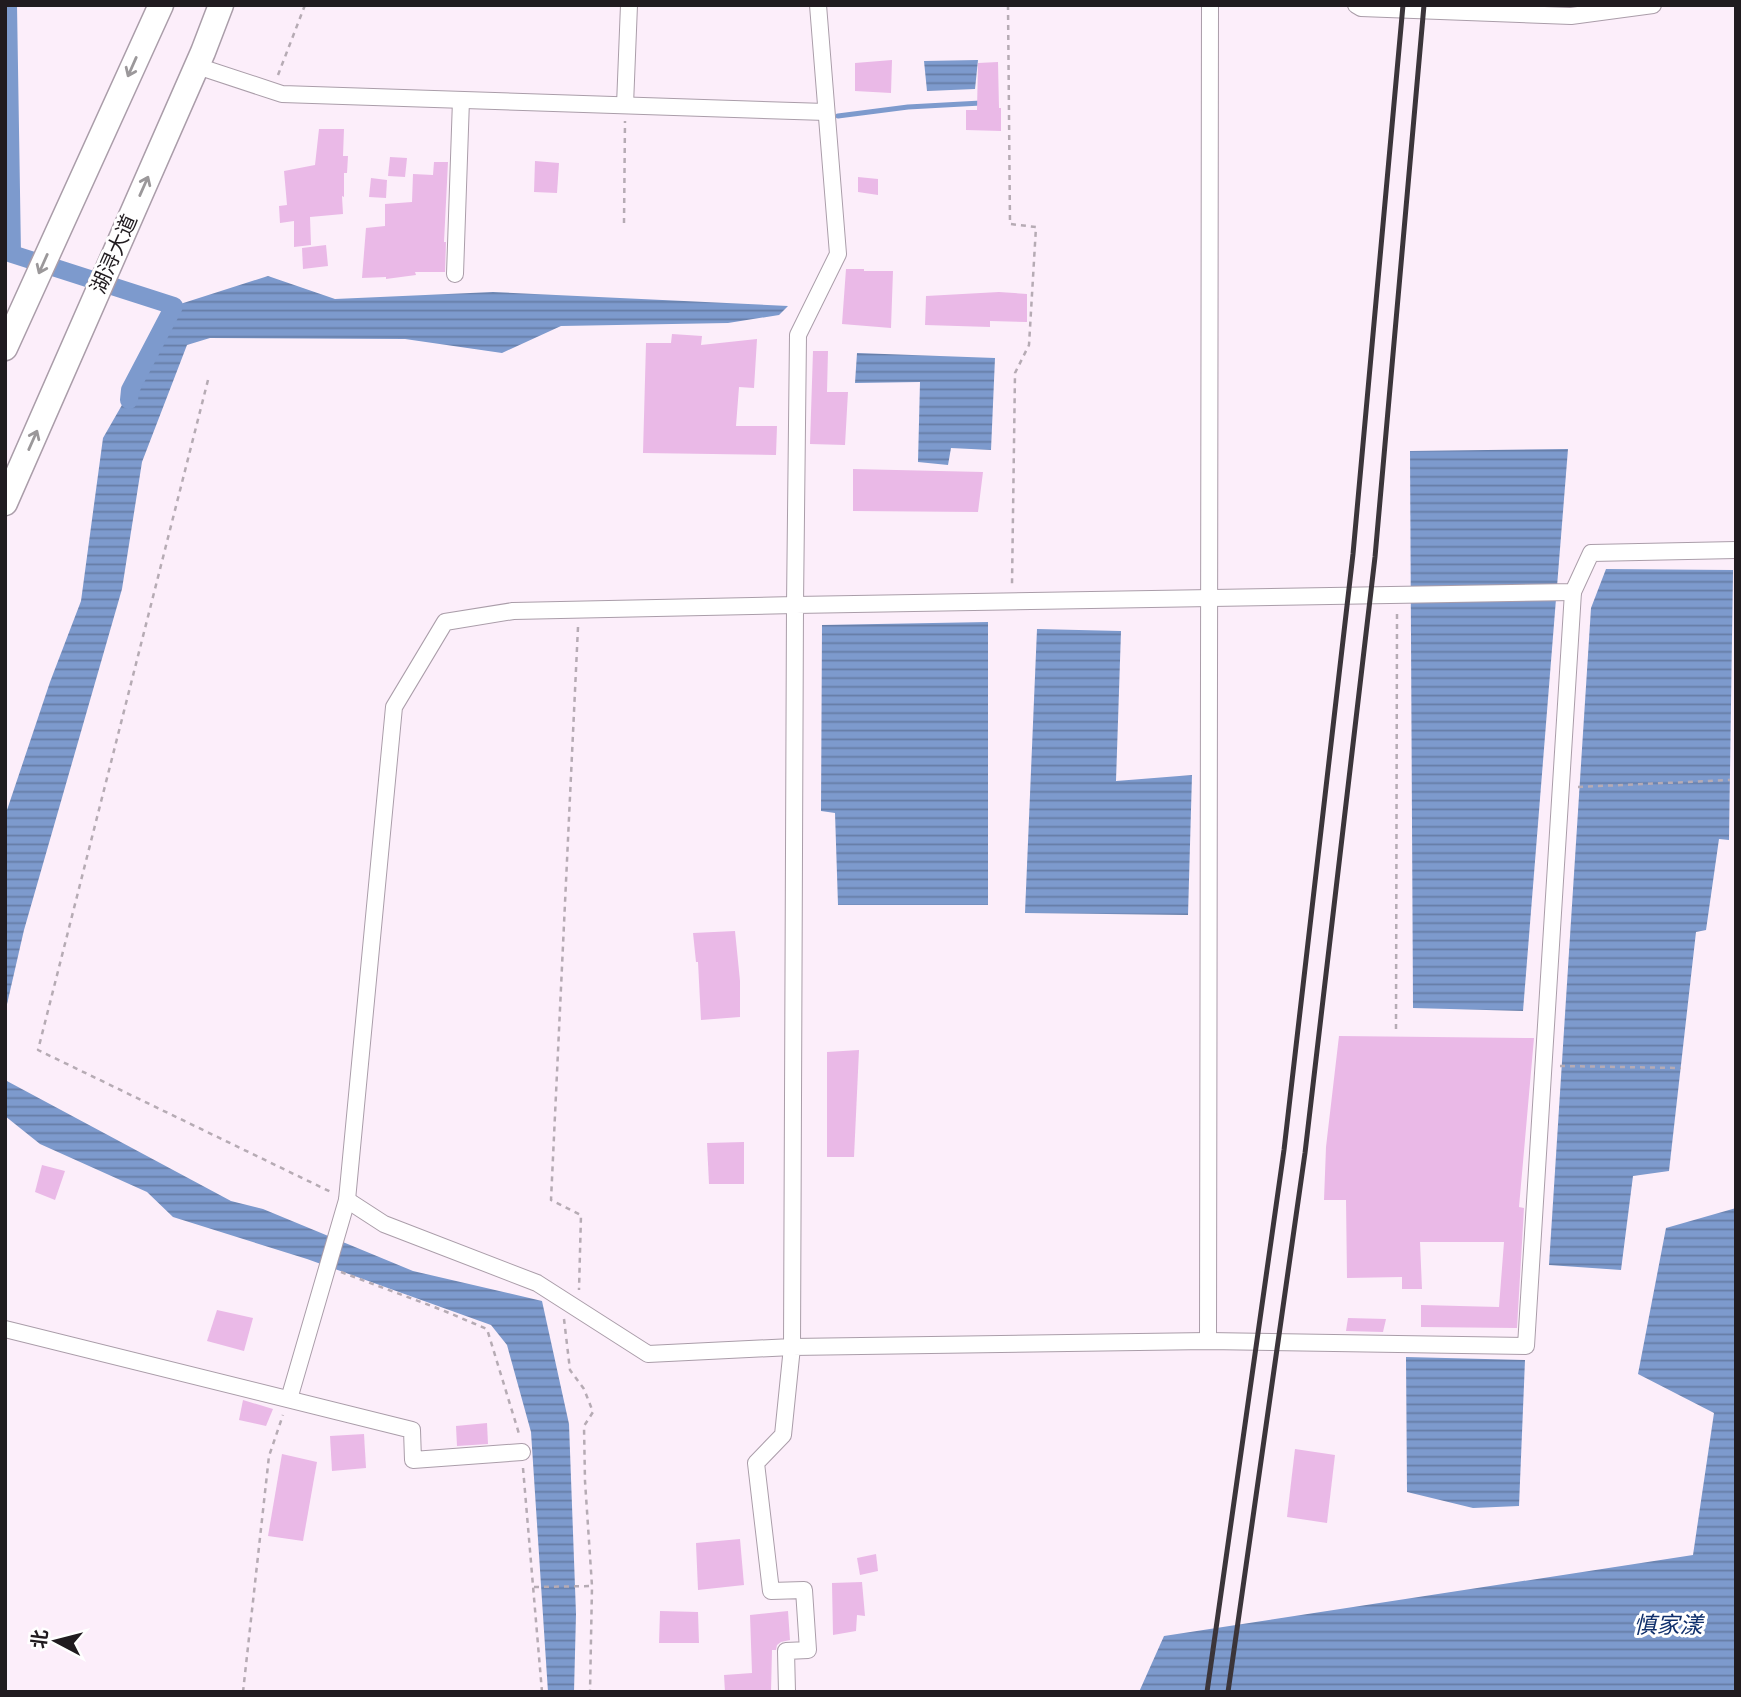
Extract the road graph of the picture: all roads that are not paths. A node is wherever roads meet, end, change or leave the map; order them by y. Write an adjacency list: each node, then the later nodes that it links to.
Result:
1 (161, 5): 13 (main road, one-way to 13)
2 (221, 5): 8 (main road, 湖浔大道)
3 (629, 5): 10 (street)
4 (818, 5): 11 (street)
5 (1210, 5): 17 (street)
6 (1356, 5): 7 (street)
7 (1653, 5)
8 (197, 66): 9 (street); 14 (main road, 湖浔大道, one-way to 8)
9 (461, 100): 10 (street); 12 (street)
10 (625, 105): 11 (street)
11 (826, 112): 18 (street)
12 (455, 274)
13 (5, 348)
14 (5, 503)
15 (1736, 550): 16 (street)
16 (1573, 592): 17 (street); 21 (street)
17 (1209, 598): 18 (street); 21 (street)
18 (796, 605): 19 (street); 22 (street)
19 (347, 1200): 22 (street); 23 (street)
20 (5, 1329): 23 (street)
21 (1208, 1341): 22 (street)
22 (792, 1347): 25 (street)
23 (289, 1399): 24 (street)
24 (522, 1452)
25 (787, 1692)

